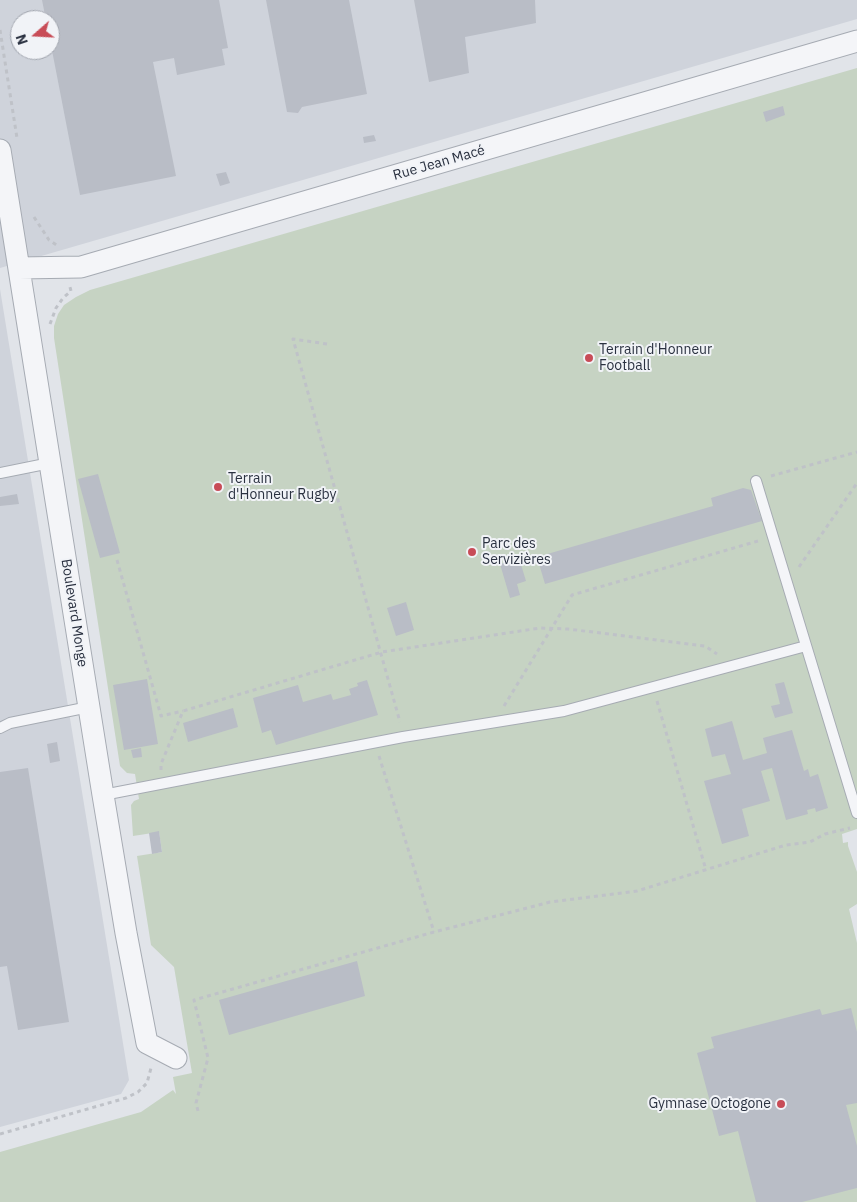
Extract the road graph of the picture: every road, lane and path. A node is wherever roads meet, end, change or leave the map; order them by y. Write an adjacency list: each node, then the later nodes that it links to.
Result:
1 (857, 41): 4 (street, Rue Jean Macé)
2 (0, 150): 3 (street, Boulevard Monge)
3 (6, 225): 4 (street, Boulevard Monge)
4 (19, 268): 7 (street, Boulevard Monge)
5 (327, 344): 16 (path)
6 (857, 452): 9 (path)
7 (50, 463): 8 (lane); 19 (street, Boulevard Monge)
8 (0, 473)
9 (756, 481): 11 (lane)
10 (857, 483): 13 (path)
11 (773, 537): 13 (lane); 14 (path)
12 (117, 560): 20 (path)
13 (787, 584): 15 (lane)
14 (551, 628): 16 (path); 17 (path); 21 (path)
15 (806, 646): 17 (lane); 27 (lane)
16 (382, 652): 20 (path); 23 (path)
17 (734, 666): 18 (lane)
18 (653, 688): 21 (lane); 29 (path)
19 (89, 707): 22 (lane); 26 (street, Boulevard Monge)
20 (183, 711): 25 (path)
21 (492, 723): 23 (lane)
22 (0, 728)
23 (403, 737): 24 (lane)
24 (375, 742): 25 (lane); 30 (path)
25 (164, 783): 26 (lane)
26 (103, 795): 31 (street, Boulevard Monge)
27 (857, 813)
28 (857, 826): 29 (path)
29 (706, 870): 30 (path)
30 (434, 932): 33 (path)
31 (176, 1058)
32 (150, 1074): 34 (path)
33 (198, 1111)
34 (0, 1134)

